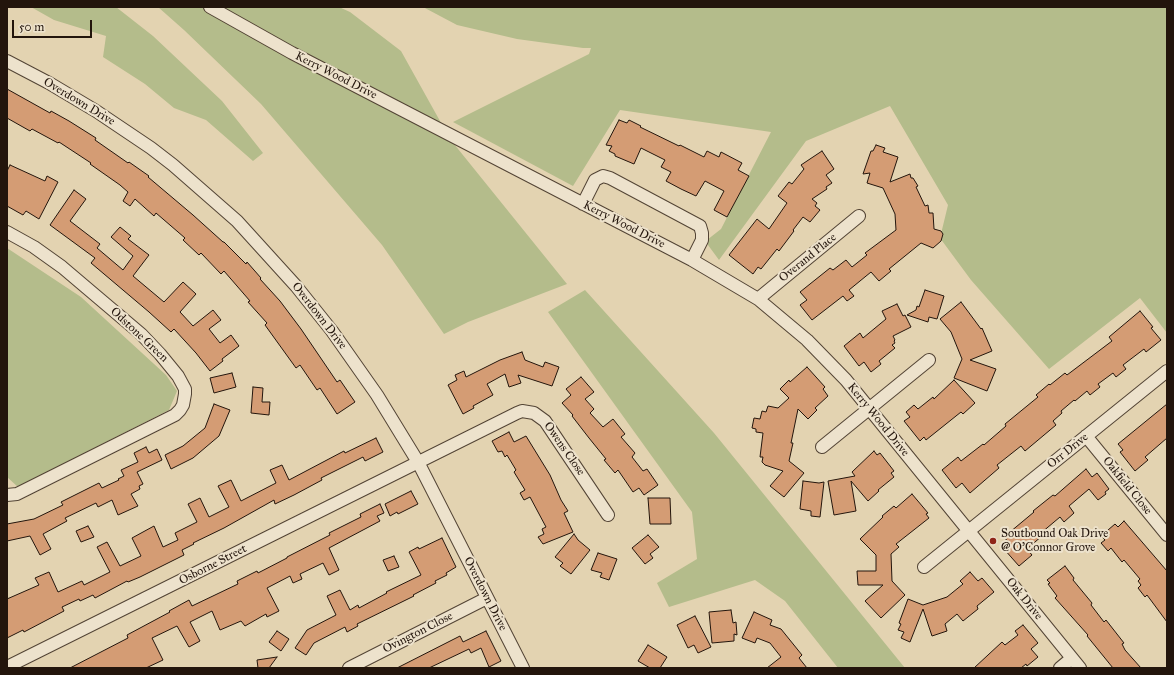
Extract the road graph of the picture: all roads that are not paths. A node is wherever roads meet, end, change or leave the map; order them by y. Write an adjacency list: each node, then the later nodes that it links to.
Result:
1 (210, 7): 3 (street, Kerry Wood Drive)
2 (7, 61): 13 (street, Overdown Drive)
3 (583, 204): 6 (street, Kerry Wood Drive); 6 (street)
4 (859, 216): 7 (street, Overand Place)
5 (7, 232): 14 (street, Odstone Green)
6 (692, 260): 7 (street, Kerry Wood Drive)
7 (758, 299): 10 (street, Kerry Wood Drive)
8 (929, 360): 10 (street)
9 (1167, 371): 11 (street, Orr Drive)
10 (869, 408): 12 (street); 16 (street, Kerry Wood Drive)
11 (1086, 436): 16 (street, Orr Drive); 17 (street, Oakfield Close)
12 (822, 446)
13 (418, 462): 15 (street, Owens Close); 19 (street, Overdown Drive); 21 (street, Osborne Street)
14 (7, 495)
15 (608, 515)
16 (968, 531): 18 (street, Orr Drive); 20 (street, Oak Drive)
17 (1167, 535)
18 (924, 568)
19 (487, 598): 22 (street, Ovington Close); 23 (street, Overdown Drive)
20 (1072, 658): 24 (street); 25 (street, Oak Drive)
21 (7, 667)
22 (349, 668)
23 (523, 668)
24 (1060, 668)
25 (1080, 668)

